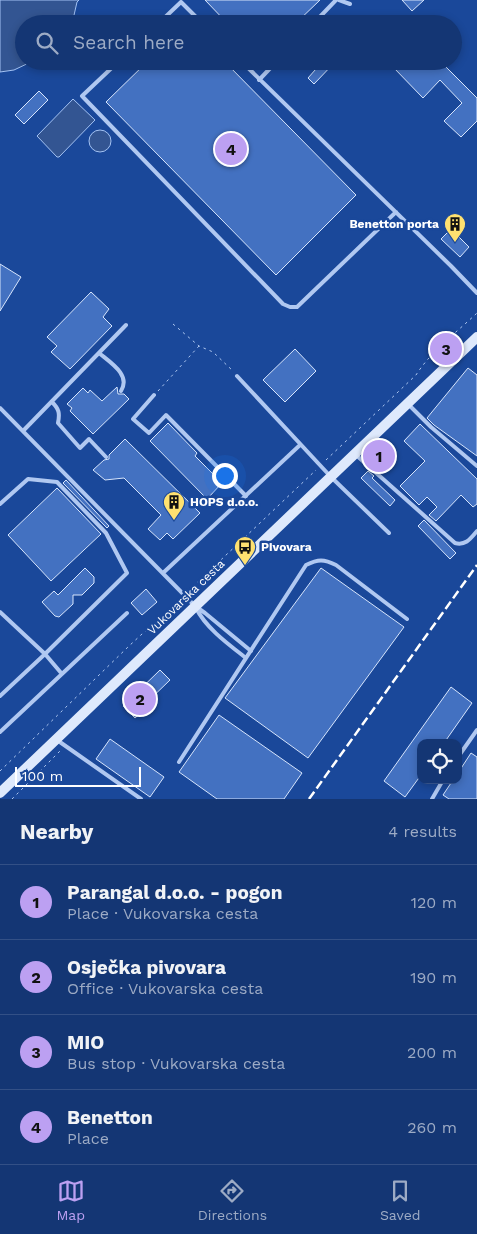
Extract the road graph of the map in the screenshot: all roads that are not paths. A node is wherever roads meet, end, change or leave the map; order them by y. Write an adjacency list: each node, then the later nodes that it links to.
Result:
1 (338, 0): 3 (lane); 6 (lane)
2 (182, 1): 4 (lane); 5 (lane)
3 (350, 4)
4 (167, 15)
5 (195, 15)
6 (322, 15)
7 (109, 70): 11 (lane)
8 (250, 70): 10 (lane)
9 (268, 70): 10 (lane)
10 (259, 80): 11 (lane)
11 (396, 212): 12 (lane)
12 (477, 293)
13 (126, 325): 15 (lane)
14 (477, 337): 20 (main road, Vukovarska cesta)
15 (99, 353): 17 (lane); 19 (lane)
16 (237, 376): 23 (lane)
17 (121, 391)
18 (154, 395): 28 (lane)
19 (52, 402): 22 (lane); 25 (lane)
20 (408, 404): 24 (main road, Vukovarska cesta); 26 (lane)
21 (0, 408): 22 (lane)
22 (23, 431): 32 (lane)
23 (300, 444): 27 (lane); 28 (lane)
24 (355, 454): 27 (main road, Vukovarska cesta); 30 (lane)
25 (106, 457)
26 (477, 466)
27 (330, 477): 31 (lane); 33 (main road, Vukovarska cesta)
28 (246, 496): 32 (lane)
29 (0, 504): 38 (lane)
30 (477, 531)
31 (389, 533)
32 (163, 572): 33 (lane)
33 (195, 606): 37 (lane); 39 (lane); 44 (main road, Vukovarska cesta)
34 (0, 612): 38 (lane)
35 (126, 613): 40 (lane)
36 (407, 620): 37 (lane)
37 (251, 651): 39 (lane)
38 (45, 654): 40 (lane); 41 (lane)
39 (246, 658): 46 (lane)
40 (62, 674): 43 (lane)
41 (0, 696)
42 (477, 730): 45 (lane)
43 (0, 732)
44 (60, 743): 48 (main road, Vukovarska cesta); 49 (lane)
45 (462, 751)
46 (179, 762)
47 (441, 784): 50 (lane)
48 (0, 793)
49 (141, 799)
50 (432, 799)

